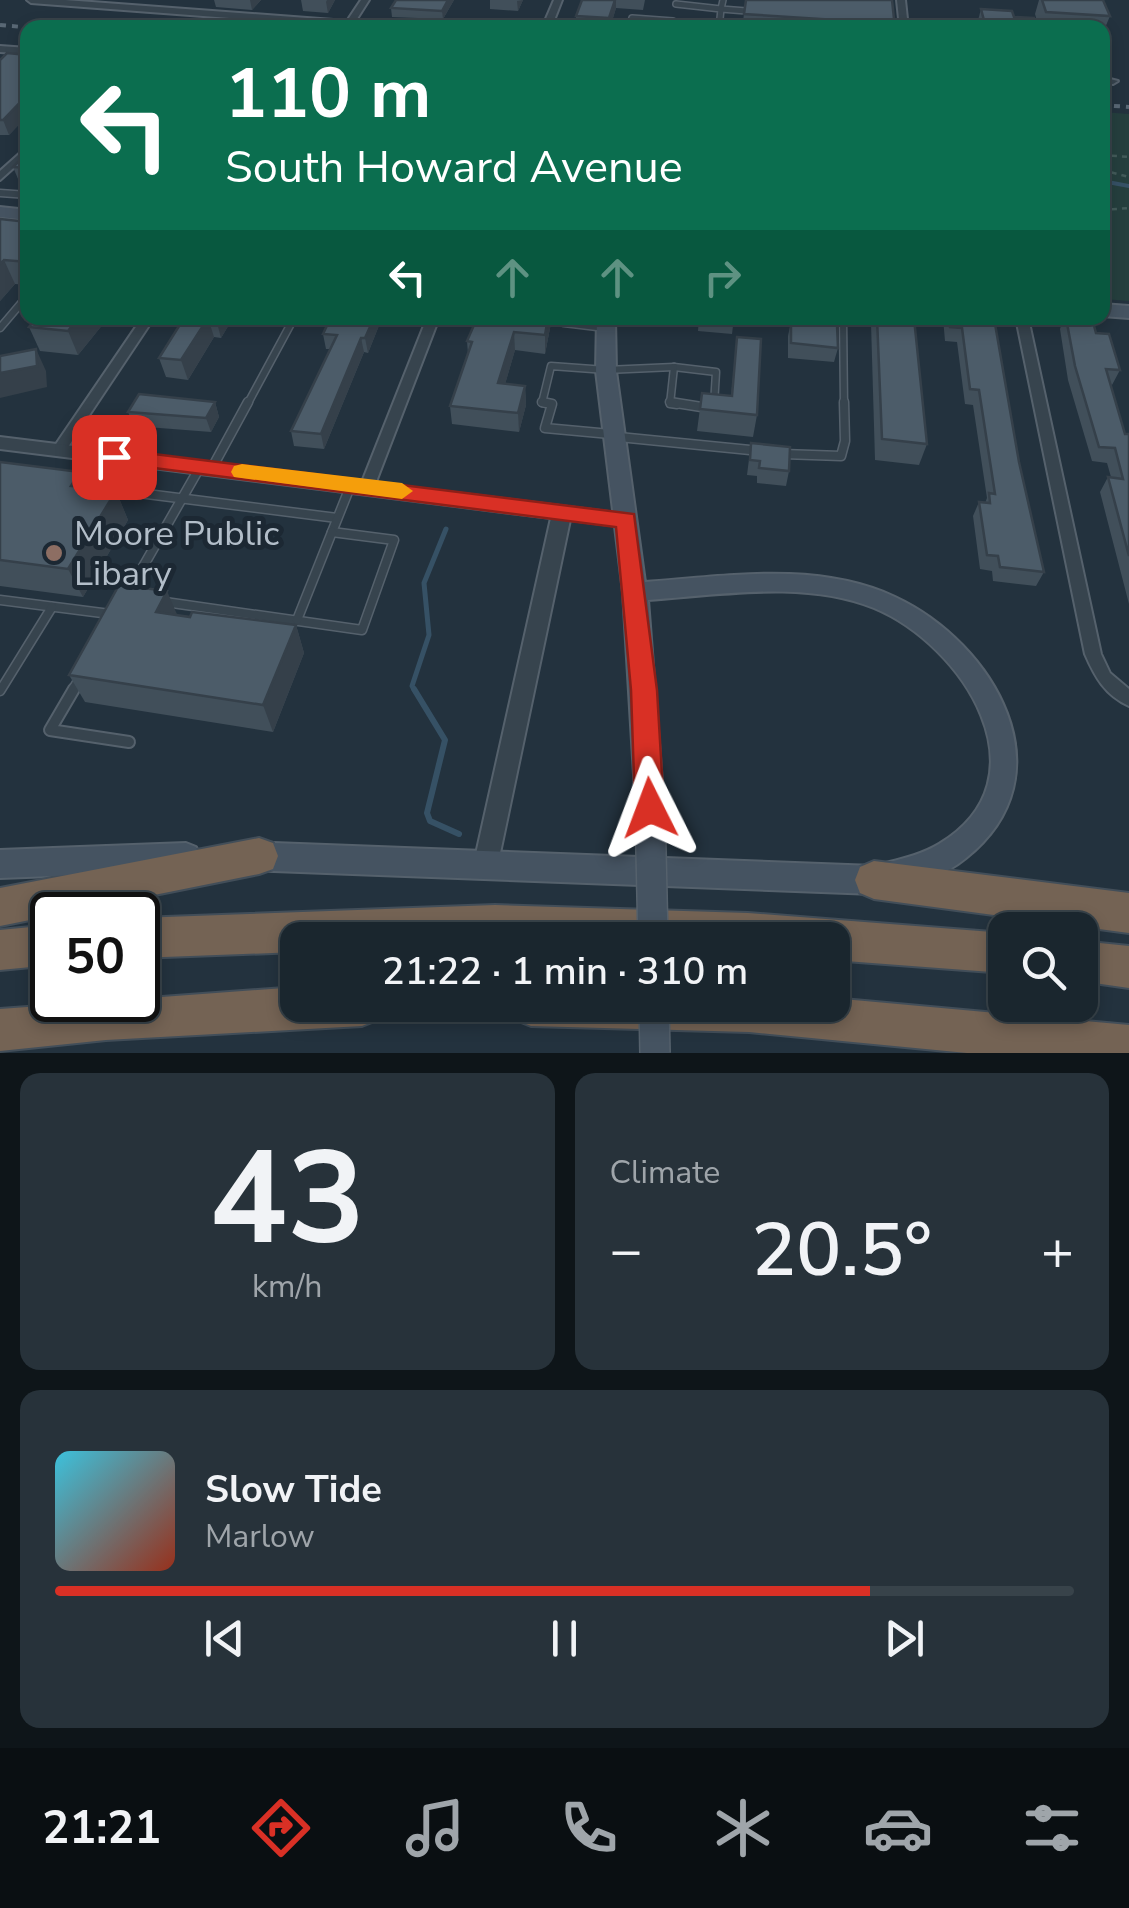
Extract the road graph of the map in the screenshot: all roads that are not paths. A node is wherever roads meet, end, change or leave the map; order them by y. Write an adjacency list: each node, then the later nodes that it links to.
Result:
1 (30, 0): 7 (street)
2 (174, 0): 7 (street)
3 (724, 0): 6 (lane)
4 (761, 0): 6 (lane)
5 (676, 4): 6 (lane)
6 (722, 9): 11 (lane)
7 (164, 10): 8 (street)
8 (296, 20)
9 (631, 20): 10 (lane)
10 (659, 20)
11 (720, 20)
12 (20, 53): 13 (lane)
13 (10, 59)
14 (20, 157): 15 (street)
15 (0, 177)
16 (20, 304): 23 (lane)
17 (143, 325): 28 (street)
18 (290, 325): 30 (lane)
19 (430, 325): 31 (street)
20 (606, 325): 25 (main road)
21 (843, 325): 26 (lane)
22 (1023, 325): 46 (street)
23 (0, 328)
24 (674, 368): 24 (lane); 25 (lane)
25 (606, 370): 26 (main road); 26 (lane)
26 (614, 435): 35 (main road)
27 (0, 443): 28 (street)
28 (59, 450): 29 (street)
29 (142, 460): 30 (street); 32 (lane)
30 (206, 467): 31 (street); 32 (lane)
31 (359, 486): 33 (street); 34 (lane)
32 (182, 498): 34 (lane); 38 (lane)
33 (562, 513): 35 (street); 49 (street)
34 (338, 518): 36 (lane)
35 (626, 520): 37 (main road)
36 (332, 532): 42 (lane); 42 (lane)
37 (635, 592): 51 (main road); 54 (main road, bridge)
38 (126, 596): 41 (lane); 42 (lane)
39 (0, 600): 40 (lane)
40 (52, 607): 41 (lane); 45 (lane)
41 (115, 615): 43 (lane)
42 (297, 620)
43 (106, 632)
44 (87, 664): 47 (lane)
45 (0, 690)
46 (1121, 694)
47 (129, 742)
48 (260, 856): 49 (main road); 50 (main road); 52 (highway)
49 (487, 863): 51 (main road)
50 (0, 864)
51 (874, 880): 53 (highway)
52 (0, 907)
53 (1129, 913)
54 (653, 922)
55 (160, 937): 58 (highway)
56 (30, 947): 57 (highway)
57 (0, 950)
58 (988, 953)
59 (1098, 964): 60 (highway)
60 (1129, 967)
61 (280, 1009): 64 (highway)
62 (850, 1021): 65 (highway)
63 (654, 1022): 66 (main road, bridge)
64 (0, 1030)
65 (1129, 1047)
66 (655, 1053)

